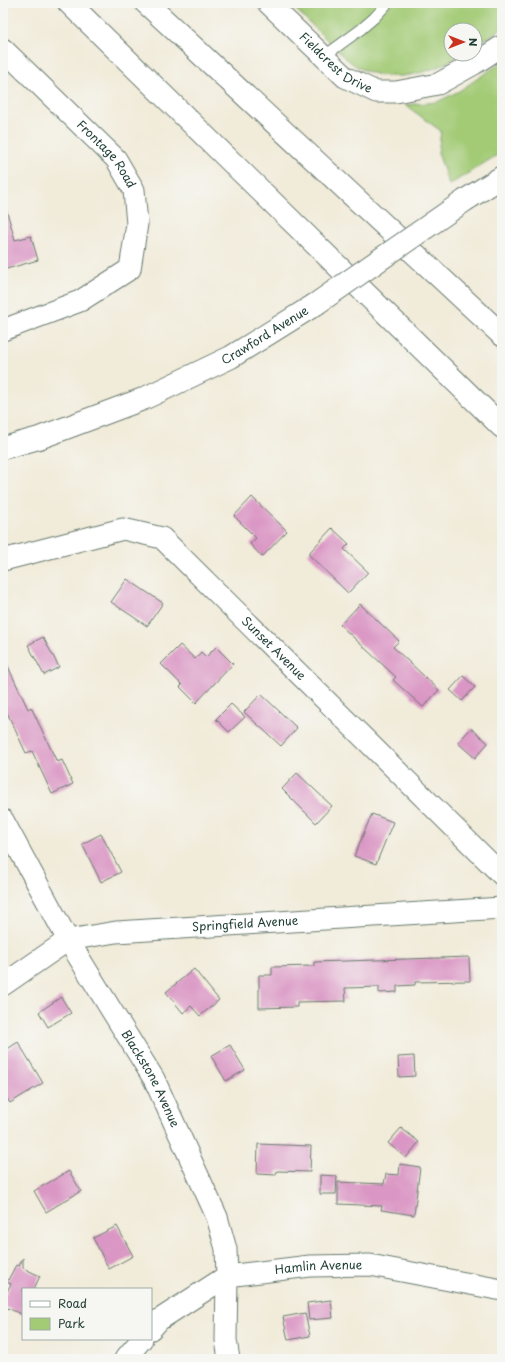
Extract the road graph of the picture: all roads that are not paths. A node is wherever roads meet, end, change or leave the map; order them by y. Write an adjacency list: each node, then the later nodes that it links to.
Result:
1 (69, 3): 13 (main road)
2 (146, 3): 9 (main road)
3 (268, 3): 7 (street, Fieldcrest Drive)
4 (386, 3): 7 (lane)
5 (502, 46): 7 (street, Fieldcrest Drive)
6 (3, 49): 11 (street, Frontage Road)
7 (323, 56)
8 (502, 178): 15 (main road, Crawford Avenue, bridge)
9 (464, 300): 10 (main road); 12 (main road)
10 (502, 326)
11 (3, 330)
12 (502, 335)
13 (495, 420): 14 (main road)
14 (502, 438)
15 (3, 448)
16 (3, 560): 18 (street, Sunset Avenue)
17 (3, 820): 20 (street, Blackstone Avenue)
18 (502, 874)
19 (502, 908): 20 (street, Springfield Avenue)
20 (68, 940): 21 (street, Springfield Avenue); 22 (street, Blackstone Avenue)
21 (3, 985)
22 (227, 1276): 23 (street, Hamlin Avenue); 24 (street, Hamlin Avenue); 27 (street, Blackstone Avenue)
23 (502, 1290)
24 (152, 1328)
25 (141, 1340): 26 (street)
26 (124, 1359)
27 (229, 1359)

